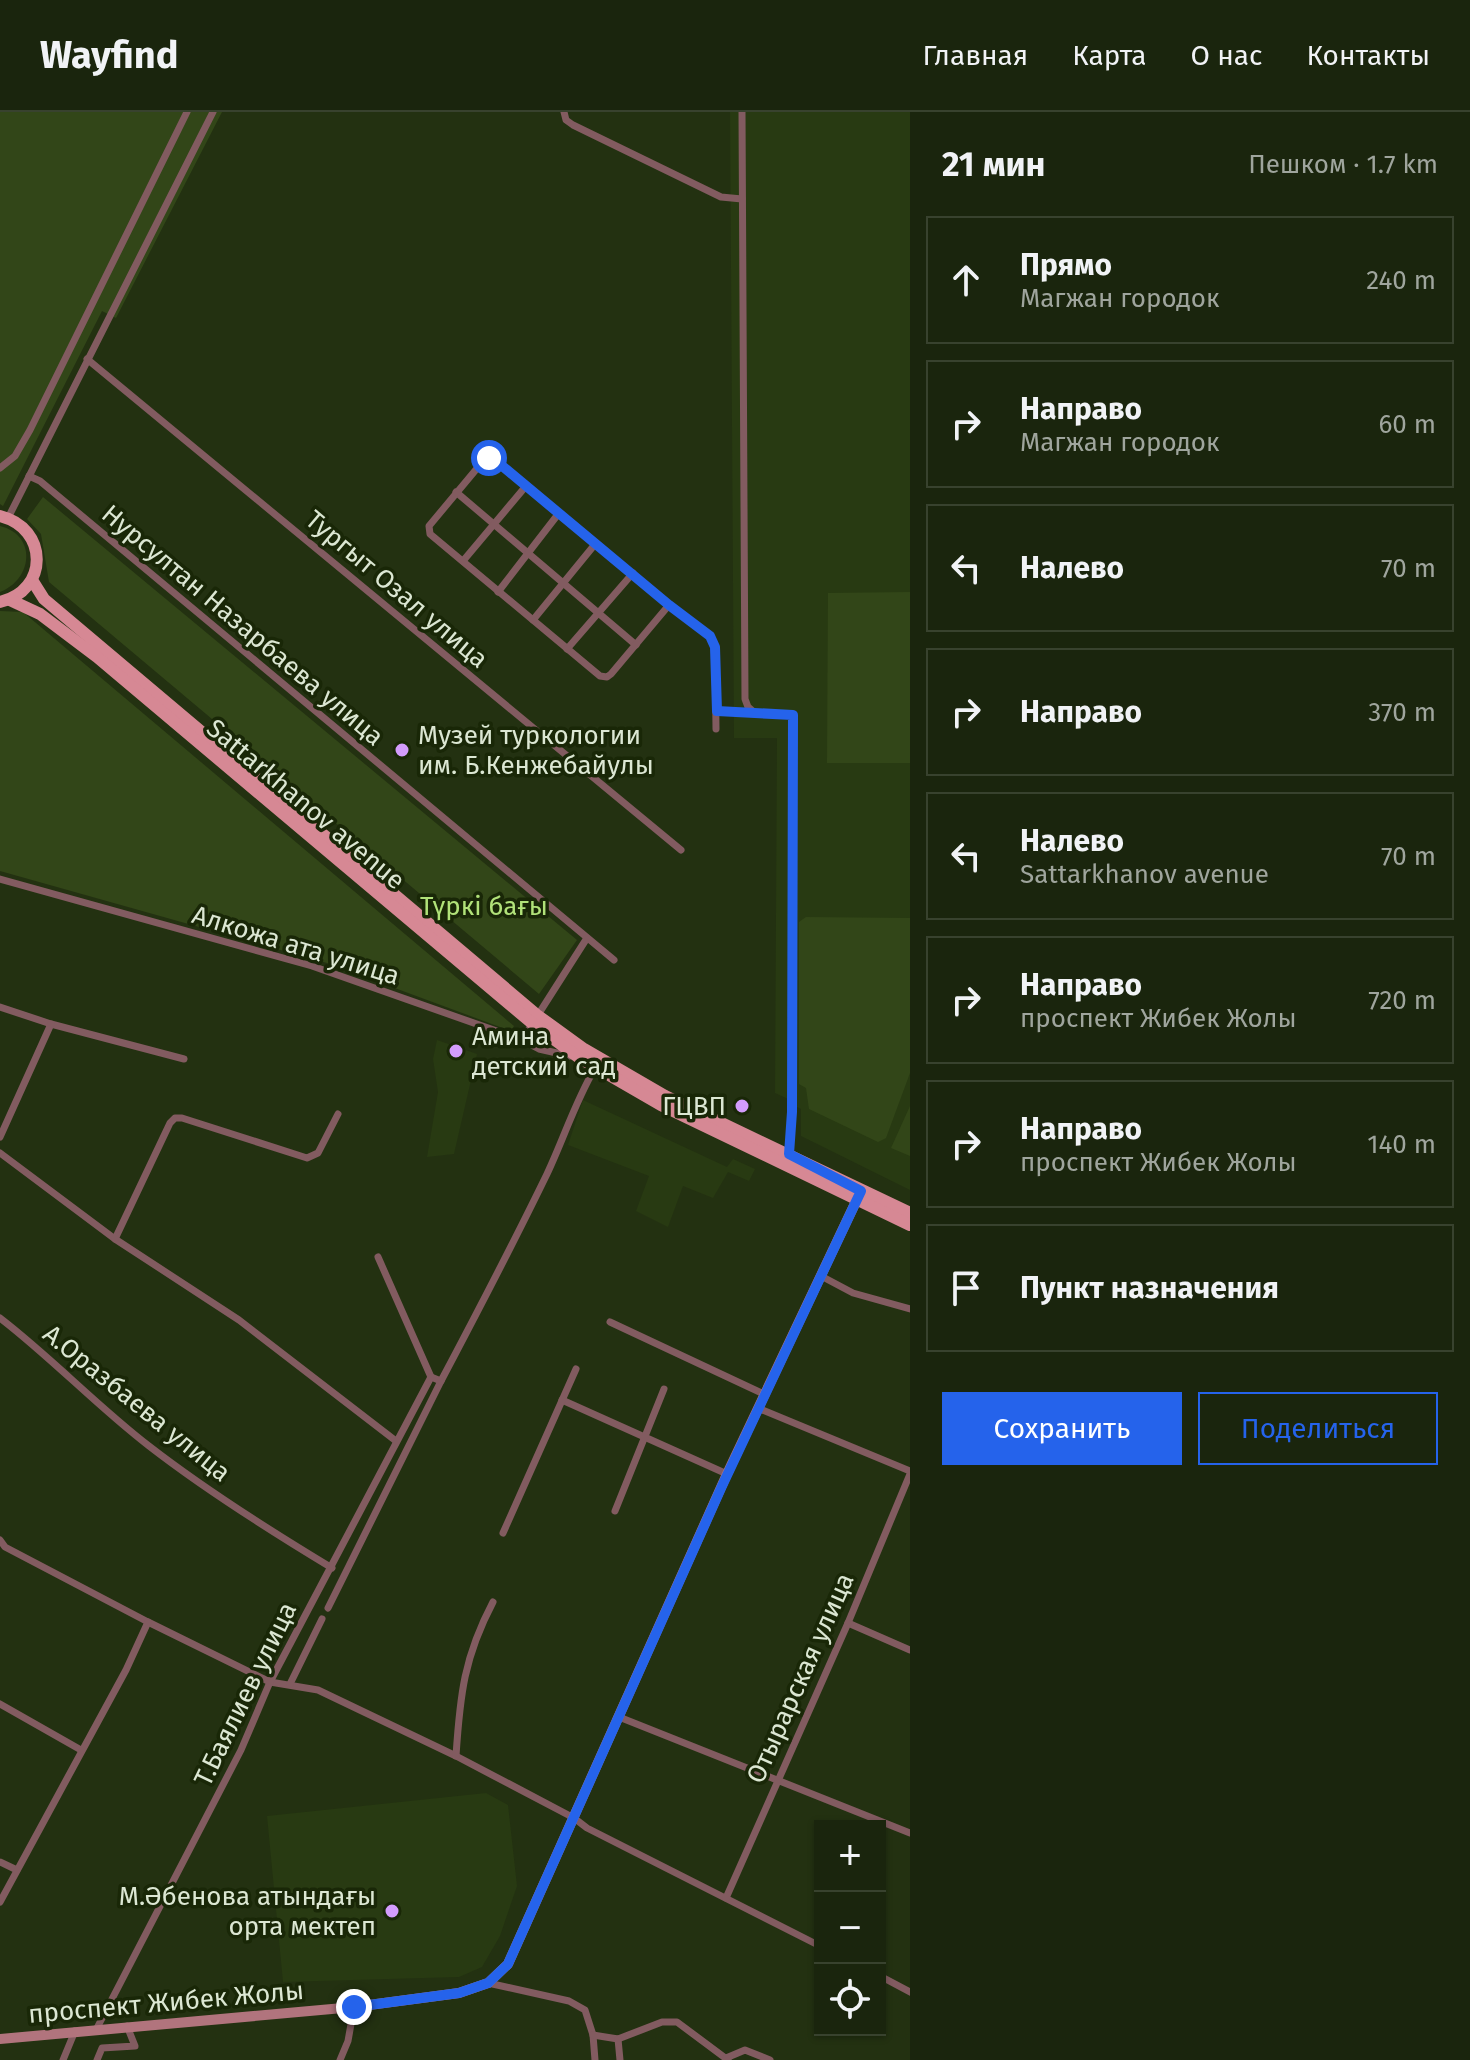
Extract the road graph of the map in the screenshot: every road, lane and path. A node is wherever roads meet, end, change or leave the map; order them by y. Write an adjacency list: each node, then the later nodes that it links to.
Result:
1 (187, 112): 7 (street)
2 (213, 112): 6 (street)
3 (564, 112): 5 (street)
4 (742, 112): 5 (street)
5 (742, 199): 28 (street)
6 (87, 359): 8 (street); 30 (street, Тургыт Озал улица)
7 (0, 468)
8 (29, 476): 12 (street); 32 (street, Нурсултан Назарбаева улица)
9 (526, 486): 10 (street); 11 (street); 13 (street)
10 (456, 492): 13 (street); 16 (street)
11 (559, 513): 14 (street); 15 (street)
12 (4, 517): 18 (main road)
13 (494, 524): 15 (street); 16 (street)
14 (596, 543): 17 (street); 19 (street)
15 (529, 553): 19 (street); 20 (street)
16 (463, 561): 20 (street)
17 (633, 573): 22 (street); 23 (street)
18 (32, 580): 21 (main road); 35 (main road, Sattarkhanov avenue)
19 (564, 584): 23 (street); 24 (street)
20 (498, 592): 24 (street)
21 (5, 601): 35 (main road, Sattarkhanov avenue)
22 (669, 605): 25 (street); 27 (street)
23 (599, 613): 25 (street); 26 (street)
24 (533, 620): 26 (street)
25 (636, 645): 26 (street)
26 (567, 649)
27 (717, 711): 28 (street); 29 (street)
28 (756, 714): 44 (street)
29 (716, 729)
30 (681, 850)
31 (0, 879): 37 (street, Алкожа ата улица)
32 (587, 938): 33 (street, Нурсултан Назарбаева улица); 35 (street)
33 (614, 960)
34 (0, 1007): 36 (street)
35 (535, 1019): 37 (street); 38 (main road, Sattarkhanov avenue); 44 (main road, Sattarkhanov avenue)
36 (51, 1024): 39 (street); 42 (street)
37 (522, 1040): 38 (street, Алкожа ата улица)
38 (578, 1057): 40 (main road, Sattarkhanov avenue)
39 (184, 1059)
40 (595, 1068): 45 (main road, Sattarkhanov avenue); 56 (street, Т.Баялиев улица)
41 (338, 1114): 48 (street)
42 (0, 1137)
43 (0, 1153): 48 (street)
44 (789, 1154): 45 (main road, Sattarkhanov avenue)
45 (859, 1196): 46 (main road, Sattarkhanov avenue); 47 (main road, Sattarkhanov avenue); 50 (main road)
46 (910, 1213)
47 (910, 1225)
48 (115, 1239): 62 (street)
49 (378, 1257): 55 (street)
50 (821, 1276): 51 (street); 58 (main road)
51 (910, 1309)
52 (0, 1318): 68 (street, А.Оразбаева улица)
53 (610, 1322): 58 (street)
54 (576, 1369): 59 (street)
55 (431, 1377): 56 (street); 62 (street, Т.Баялиев улица)
56 (441, 1381): 70 (street, Т.Баялиев улица)
57 (664, 1389): 61 (street)
58 (766, 1395): 60 (main road)
59 (562, 1400): 61 (street); 66 (street)
60 (760, 1409): 63 (street); 64 (main road)
61 (645, 1436): 64 (street); 65 (street)
62 (396, 1441): 68 (street, Т.Баялиев улица)
63 (910, 1472): 73 (street, Отырарская улица)
64 (727, 1474): 78 (main road)
65 (615, 1511)
66 (503, 1533)
67 (0, 1540): 72 (street)
68 (332, 1568): 75 (street, Т.Баялиев улица)
69 (493, 1602): 80 (street)
70 (328, 1608)
71 (322, 1619): 76 (street, Т.Баялиев улица)
72 (148, 1622): 75 (street); 79 (street)
73 (848, 1623): 74 (street); 81 (street, Отырарская улица)
74 (910, 1650)
75 (270, 1682): 76 (street); 94 (street, Т.Баялиев улица)
76 (290, 1684): 80 (street)
77 (0, 1704): 79 (street)
78 (619, 1717): 81 (street); 82 (main road)
79 (81, 1750): 85 (street)
80 (456, 1756): 82 (street)
81 (777, 1779): 83 (street); 86 (street, Отырарская улица)
82 (574, 1818): 86 (street); 90 (main road)
83 (910, 1833)
84 (0, 1862): 85 (street)
85 (17, 1870): 87 (street)
86 (726, 1898): 88 (street)
87 (0, 1902)
88 (814, 1943)
89 (886, 1979): 91 (street)
90 (488, 1983): 92 (main road, проспект Жибек Жолы); 96 (street)
91 (910, 1992)
92 (354, 2007): 93 (main road, проспект Жибек Жолы); 102 (street)
93 (127, 2026): 94 (main road, проспект Жибек Жолы); 101 (street)
94 (97, 2028): 95 (main road, проспект Жибек Жолы)
95 (75, 2031): 97 (main road, проспект Жибек Жолы); 100 (street)
96 (593, 2035): 98 (street); 103 (street)
97 (0, 2039)
98 (618, 2039): 99 (street); 104 (street)
99 (727, 2059): 105 (street)
100 (63, 2060)
101 (97, 2060)
102 (340, 2060)
103 (595, 2060)
104 (620, 2060)
105 (770, 2060)

